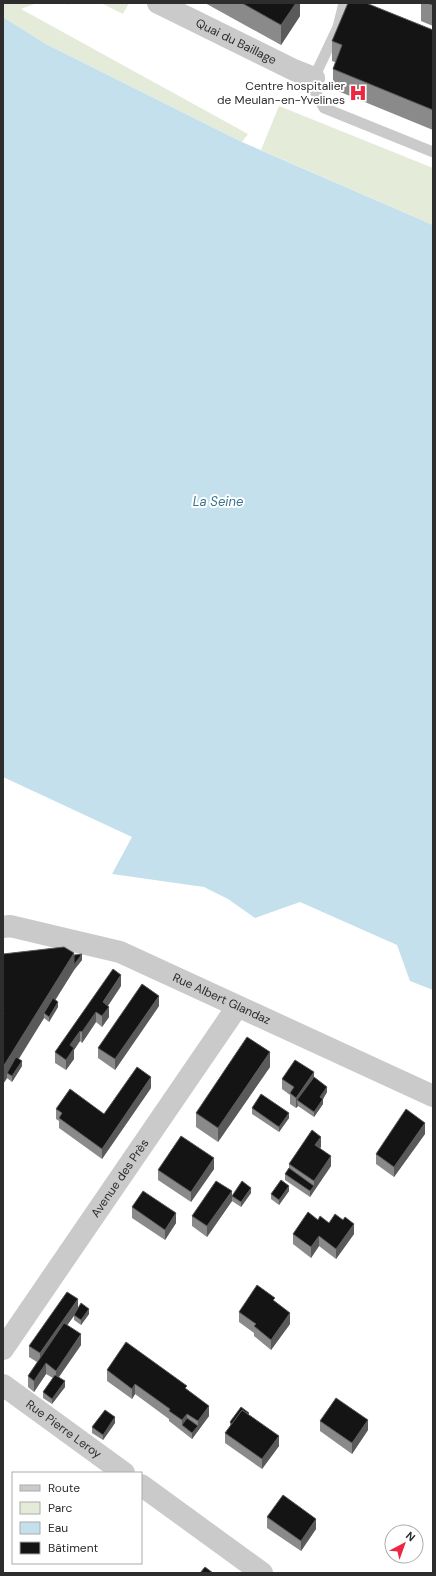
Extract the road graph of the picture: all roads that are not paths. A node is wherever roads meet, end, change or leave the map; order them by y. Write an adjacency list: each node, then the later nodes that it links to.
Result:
1 (158, 3): 3 (street, Quai du Baillage)
2 (344, 3): 3 (lane)
3 (314, 78): 4 (lane)
4 (433, 152)
5 (5, 926): 6 (street, Rue Albert Glandaz)
6 (237, 1007): 7 (street, Rue Albert Glandaz); 8 (street, Avenue des Près)
7 (433, 1096)
8 (3, 1348)
9 (3, 1385): 10 (street, Rue Pierre Leroy)
10 (123, 1472)
11 (142, 1486): 12 (street)
12 (262, 1573)

